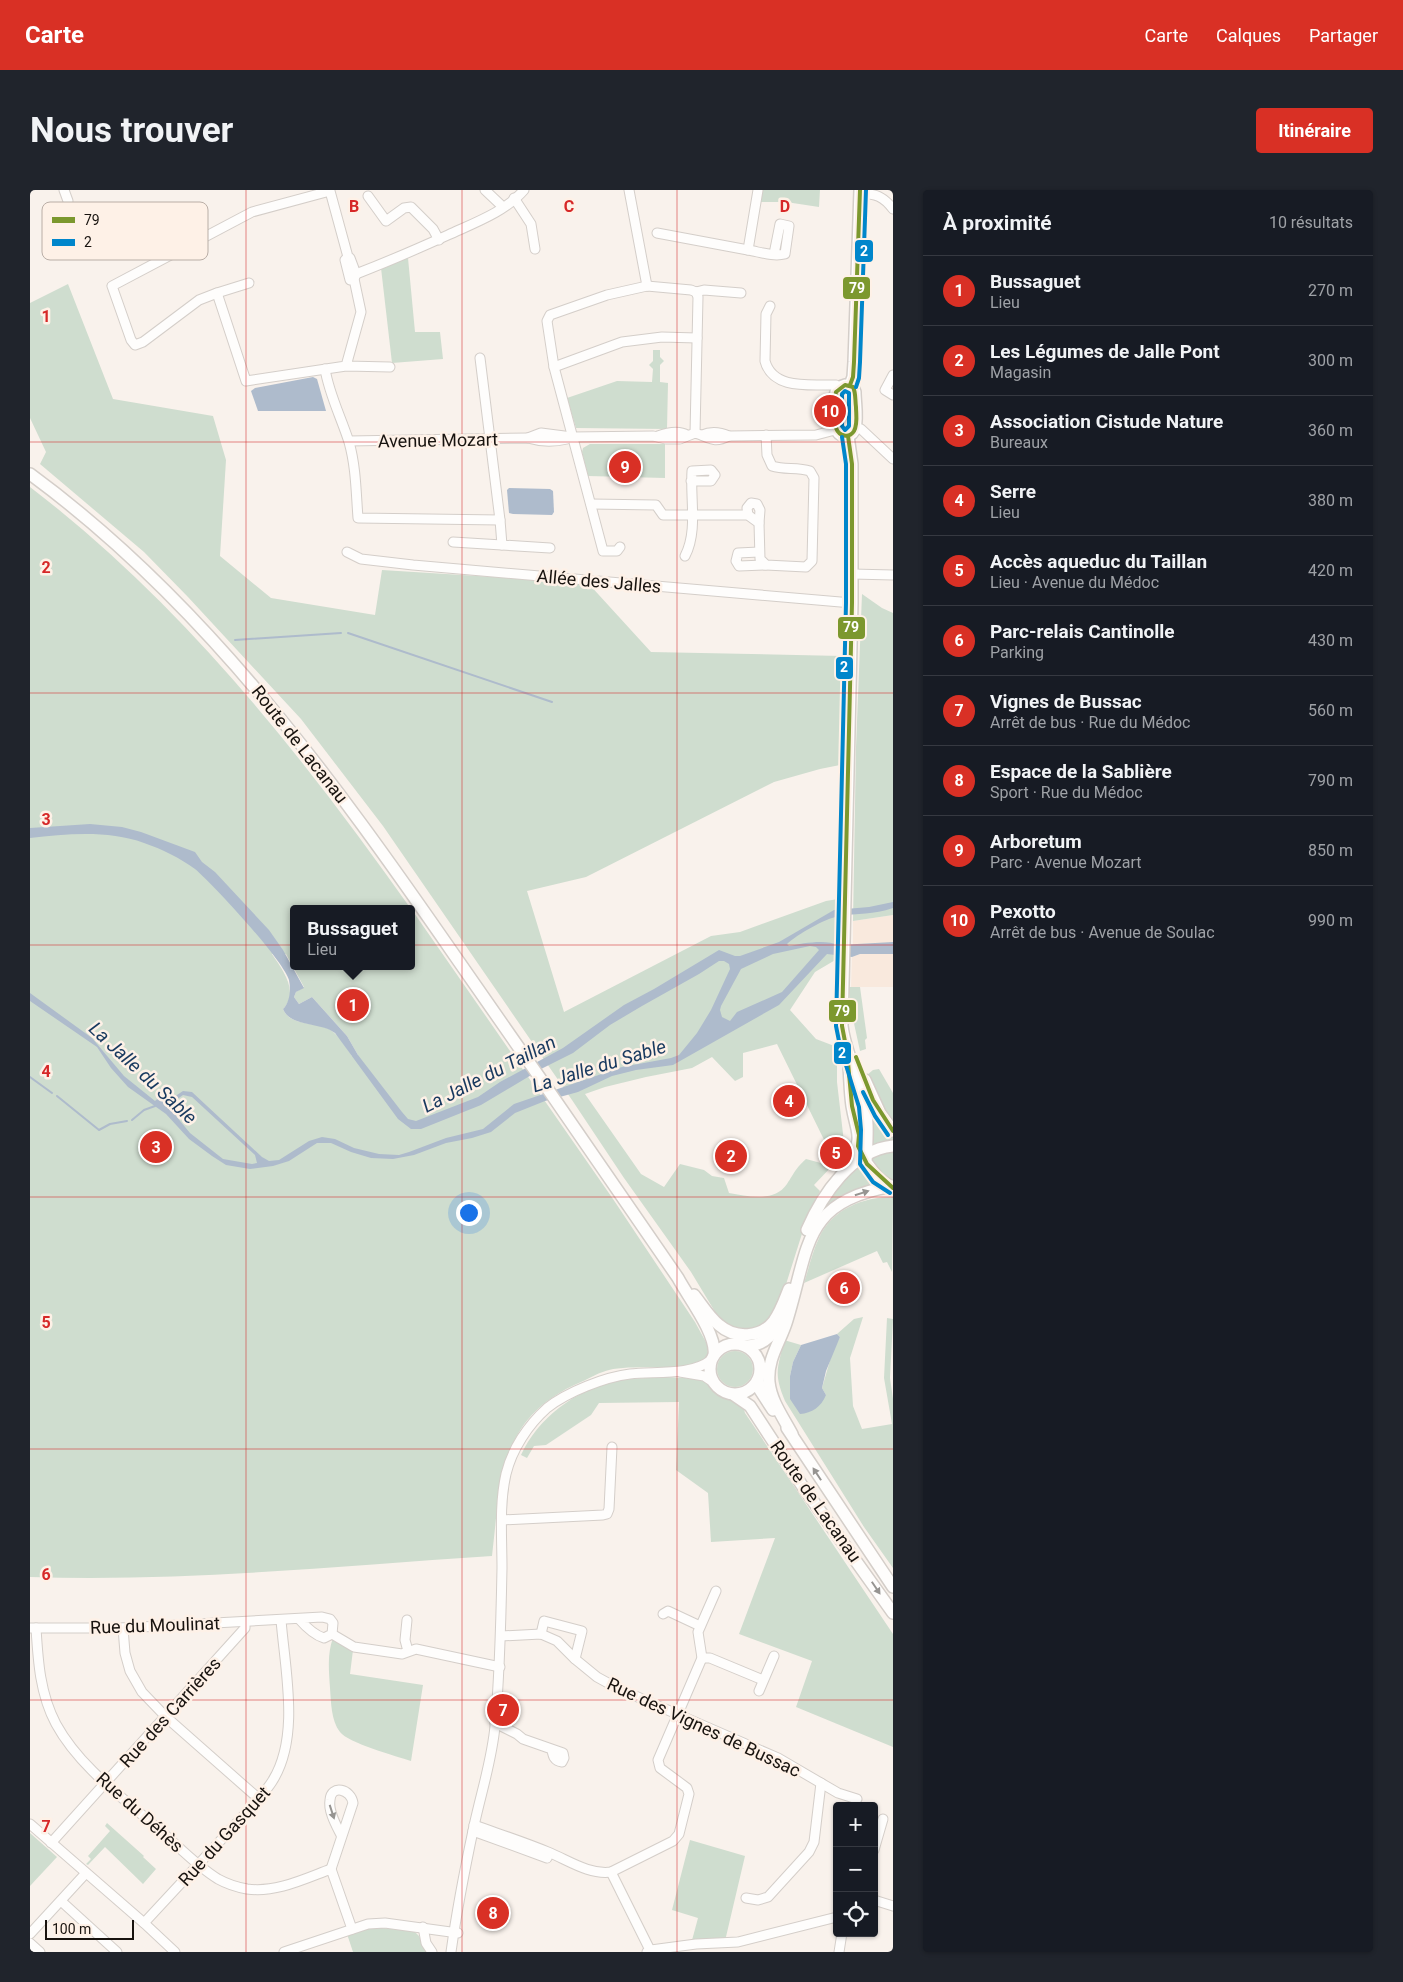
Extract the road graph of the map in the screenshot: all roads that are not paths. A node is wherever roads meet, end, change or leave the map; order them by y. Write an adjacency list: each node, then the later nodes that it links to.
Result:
1 (485, 190): 9 (street)
2 (524, 190): 8 (street)
3 (629, 190): 20 (street)
4 (758, 190): 15 (street)
5 (330, 191): 12 (street); 18 (street)
6 (860, 192): 10 (street); 32 (main road)
7 (368, 196): 13 (street)
8 (514, 198): 9 (street); 14 (street)
9 (503, 207): 13 (street)
10 (893, 209)
11 (657, 233): 15 (street)
12 (208, 235)
13 (439, 240): 18 (street)
14 (535, 249)
15 (748, 250): 16 (street)
16 (774, 254)
17 (161, 260): 22 (street)
18 (355, 277): 27 (street)
19 (249, 283): 22 (street)
20 (647, 286): 21 (street); 28 (street)
21 (696, 292): 23 (street); 25 (street)
22 (217, 293): 30 (street)
23 (741, 293)
24 (770, 306): 32 (street)
25 (697, 338): 28 (street); 36 (street)
26 (480, 358): 39 (street)
27 (346, 366): 29 (street); 30 (street)
28 (554, 367): 38 (street)
29 (390, 368)
30 (321, 369): 40 (street)
31 (893, 375): 33 (street)
32 (844, 387): 34 (main road); 35 (main road)
33 (893, 395)
34 (836, 430): 35 (main road); 37 (street, Avenue Mozart)
35 (852, 431): 41 (street); 57 (main road)
36 (695, 434): 37 (street, Avenue Mozart); 38 (street, Avenue Mozart)
37 (766, 435): 56 (street)
38 (572, 437): 39 (street, Avenue Mozart); 44 (street)
39 (489, 439): 40 (street, Avenue Mozart); 47 (street)
40 (349, 441): 47 (street)
41 (893, 459)
42 (30, 474): 67 (main road, Route de Lacanau)
43 (692, 481): 45 (street)
44 (591, 504): 45 (street); 51 (street)
45 (692, 514): 46 (street); 55 (street)
46 (748, 515): 48 (street); 48 (street)
47 (500, 520): 50 (street)
48 (759, 523): 54 (street)
49 (453, 542): 50 (street)
50 (502, 545): 52 (street)
51 (620, 547)
52 (550, 548)
53 (347, 552): 59 (street, Allée des Jalles)
54 (759, 552): 56 (street); 56 (street)
55 (685, 556)
56 (766, 565)
57 (852, 574): 58 (street); 59 (main road)
58 (893, 575)
59 (852, 603): 60 (main road)
60 (844, 989): 61 (main road); 62 (main road)
61 (847, 1052): 64 (main road); 65 (main road)
62 (893, 1130)
63 (893, 1146): 64 (main road)
64 (867, 1154): 65 (main road); 66 (main road)
65 (839, 1179): 68 (main road)
66 (892, 1187): 70 (main road, one-way to 66)
67 (678, 1278): 69 (main road); 73 (main road)
68 (790, 1287): 69 (main road); 72 (main road)
69 (690, 1290): 71 (main road)
70 (789, 1315): 74 (main road); 79 (main road)
71 (734, 1344): 72 (main road); 73 (main road)
72 (746, 1346): 74 (main road)
73 (712, 1357): 75 (street); 77 (main road)
74 (760, 1365): 76 (main road)
75 (674, 1372): 77 (street); 81 (street)
76 (758, 1380): 78 (main road); 79 (main road, Route de Lacanau)
77 (713, 1382): 78 (main road)
78 (734, 1395): 84 (main road, Route de Lacanau, one-way to 84)
79 (792, 1434): 82 (main road, Route de Lacanau, one-way to 79)
80 (612, 1447): 81 (street)
81 (502, 1520): 95 (street)
82 (893, 1587)
83 (716, 1591): 90 (street)
84 (893, 1612)
85 (663, 1614): 90 (street)
86 (299, 1619): 87 (street, Rue du Moulinat); 93 (street); 93 (street, Rue du Moulinat)
87 (281, 1620): 89 (street, Rue du Moulinat); 109 (street, Rue du Gasquet)
88 (407, 1620): 96 (street)
89 (245, 1623): 92 (street, Rue du Moulinat); 104 (street, Rue des Carrières)
90 (700, 1626): 98 (street)
91 (33, 1628): 92 (street, Rue du Moulinat); 107 (street, Rue du Déhès)
92 (123, 1628): 104 (street)
93 (332, 1634): 96 (street)
94 (541, 1634): 95 (street); 99 (street, Rue des Vignes de Bussac); 99 (street)
95 (501, 1636): 100 (street)
96 (408, 1651): 100 (street)
97 (774, 1656): 101 (street)
98 (702, 1658): 101 (street); 103 (street)
99 (575, 1659): 103 (street, Rue des Vignes de Bussac)
100 (500, 1668): 105 (street)
101 (763, 1680): 102 (street)
102 (759, 1691)
103 (678, 1715): 108 (street, Rue des Vignes de Bussac); 119 (street)
104 (166, 1717): 107 (street, Rue des Carrières); 109 (street)
105 (496, 1724): 106 (street); 113 (street)
106 (552, 1750)
107 (107, 1783): 115 (street, Rue des Carrières); 117 (street, Rue du Déhès)
108 (821, 1783): 110 (street, Rue des Vignes de Bussac); 121 (street)
109 (259, 1799): 117 (street, Rue du Gasquet)
110 (857, 1799)
111 (883, 1819): 116 (street)
112 (30, 1824): 115 (street)
113 (474, 1828): 119 (street); 129 (street)
114 (341, 1835): 118 (street)
115 (51, 1843): 120 (street)
116 (875, 1847)
117 (198, 1864): 118 (street, Rue du Déhès); 126 (street, Rue du Gasquet)
118 (331, 1869): 128 (street)
119 (611, 1872): 133 (street)
120 (86, 1873): 122 (street); 126 (street)
121 (746, 1898)
122 (61, 1901): 130 (street); 135 (street)
123 (878, 1901): 124 (street)
124 (893, 1906)
125 (833, 1918): 133 (street)
126 (144, 1923): 136 (street)
127 (424, 1927): 128 (street); 129 (street); 138 (street)
128 (352, 1929): 137 (street)
129 (453, 1932): 139 (street); 140 (street)
130 (30, 1934)
131 (841, 1937): 141 (street)
132 (30, 1943): 134 (street)
133 (650, 1951)
134 (40, 1952)
135 (117, 1952)
136 (175, 1952)
137 (284, 1952)
138 (432, 1952)
139 (451, 1952)
140 (456, 1952)
141 (839, 1952)

